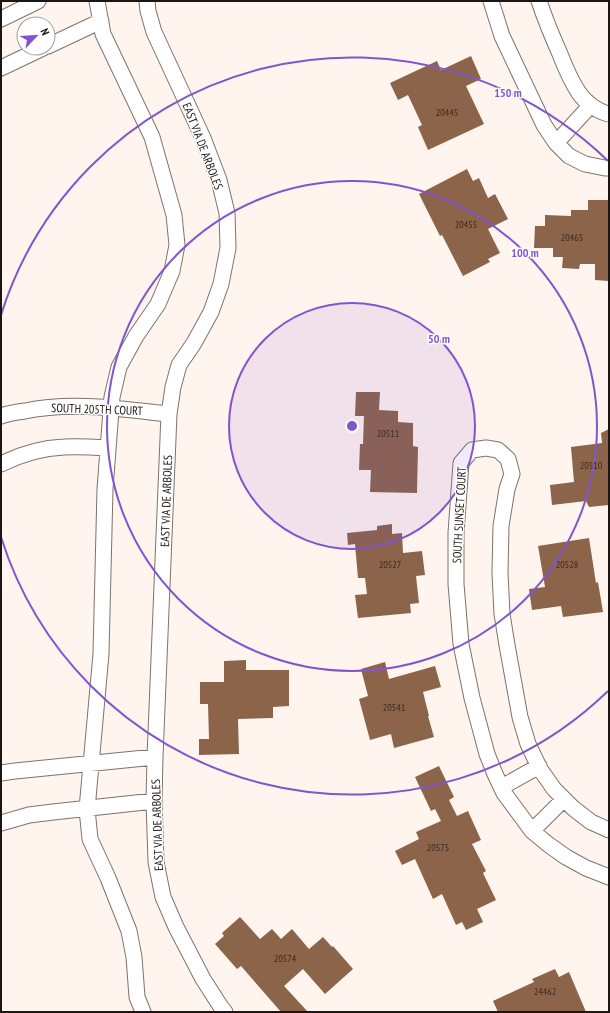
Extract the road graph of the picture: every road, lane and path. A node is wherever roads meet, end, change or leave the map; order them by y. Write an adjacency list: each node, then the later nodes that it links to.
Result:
1 (38, 1): 6 (street)
2 (97, 1): 7 (street)
3 (147, 1): 16 (street, EAST VIA DE ARBOLES)
4 (491, 1): 13 (street)
5 (539, 1): 11 (street)
6 (1, 18)
7 (100, 21): 8 (street); 15 (street)
8 (56, 42)
9 (26, 56): 10 (street)
10 (1, 68)
11 (590, 105): 12 (street); 13 (street)
12 (609, 114)
13 (556, 143): 14 (street)
14 (609, 168)
15 (111, 408): 16 (street, SOUTH 205TH COURT); 17 (street, SOUTH 205TH COURT); 18 (street)
16 (169, 414): 20 (street, EAST VIA DE ARBOLES)
17 (1, 416)
18 (108, 448): 19 (street); 21 (street)
19 (1, 464)
20 (155, 757): 21 (street); 26 (street, EAST VIA DE ARBOLES)
21 (91, 764): 23 (street); 27 (street)
22 (539, 766): 24 (street); 24 (street, SOUTH SUNSET COURT); 25 (street, SOUTH SUNSET COURT)
23 (1, 773)
24 (502, 787): 30 (street, SOUTH SUNSET COURT)
25 (564, 799): 29 (street, SOUTH SUNSET COURT); 30 (street)
26 (154, 802): 27 (street); 32 (street, EAST VIA DE ARBOLES)
27 (87, 809): 28 (street); 33 (street)
28 (1, 823)
29 (609, 830)
30 (532, 831): 31 (street, SOUTH SUNSET COURT)
31 (609, 877)
32 (221, 1010)
33 (143, 1012)

